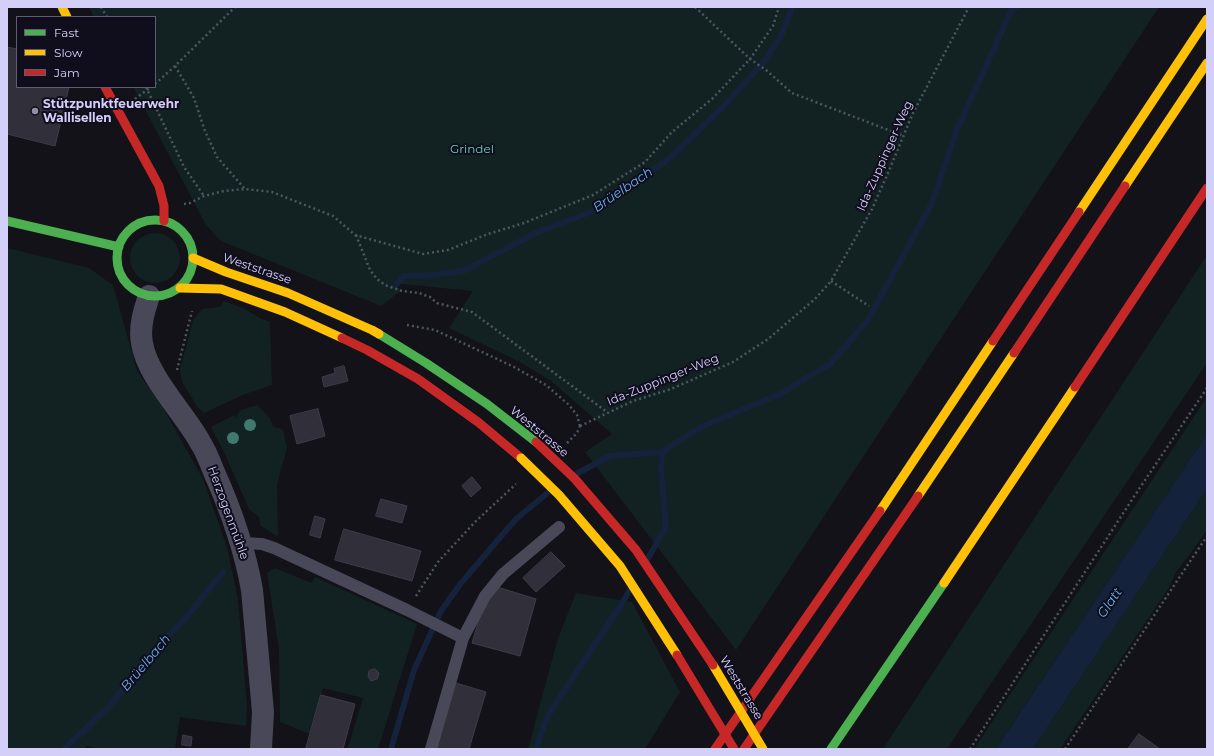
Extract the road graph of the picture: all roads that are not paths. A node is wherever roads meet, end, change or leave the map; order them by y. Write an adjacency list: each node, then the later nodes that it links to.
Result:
1 (62, 7): 2 (main road)
2 (66, 16)
3 (1207, 20): 19 (main road)
4 (1207, 62): 21 (main road)
5 (106, 88): 8 (main road)
6 (1207, 188): 16 (main road)
7 (7, 221): 9 (main road)
8 (164, 221): 9 (main road); 10 (main road)
9 (119, 247): 12 (main road)
10 (193, 258): 11 (main road); 22 (main road, Weststrasse, bridge)
11 (180, 288): 12 (main road); 20 (main road, bridge)
12 (148, 296): 14 (street, Herzogenmühle)
13 (559, 527): 15 (lane)
14 (241, 543): 15 (lane); 17 (street, Herzogenmühle)
15 (460, 637): 18 (lane)
16 (844, 730): 23 (main road); 24 (main road)
17 (261, 749)
18 (431, 749)
19 (715, 749)
20 (734, 749)
21 (744, 749)
22 (763, 749)
23 (827, 749)
24 (831, 749)

